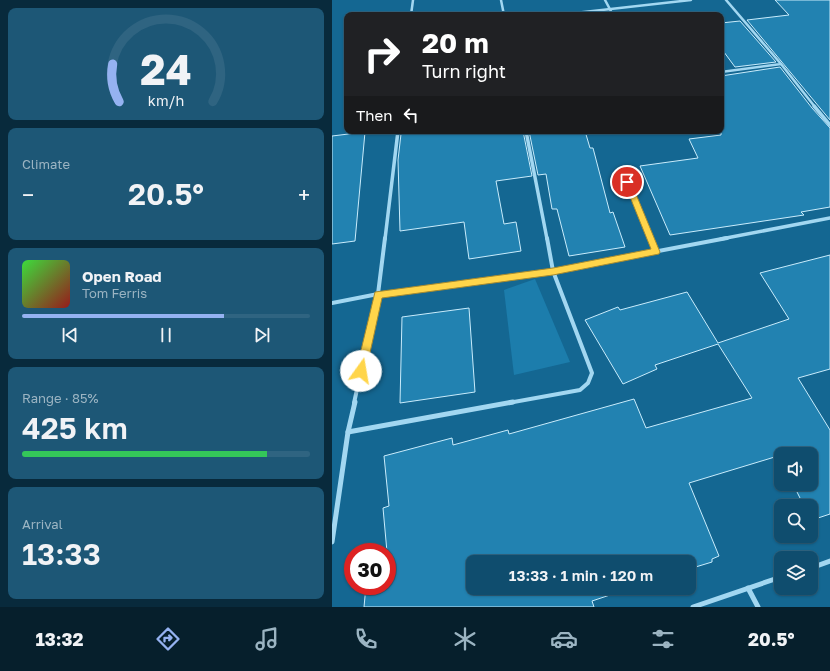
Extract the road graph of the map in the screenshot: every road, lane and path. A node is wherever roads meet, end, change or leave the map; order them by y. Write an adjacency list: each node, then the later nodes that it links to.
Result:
1 (413, 0): 7 (street)
2 (501, 0): 8 (street)
3 (605, 0): 6 (street)
4 (691, 0): 6 (street)
5 (726, 0): 11 (street)
6 (610, 9): 9 (street); 10 (street)
7 (411, 12)
8 (503, 12)
9 (584, 12)
10 (612, 12)
11 (781, 64): 12 (street); 13 (street)
12 (724, 72)
13 (830, 125)
14 (398, 134): 20 (street)
15 (527, 134): 19 (street)
16 (627, 182): 18 (street)
17 (830, 218): 18 (street)
18 (656, 252): 19 (street)
19 (553, 271): 20 (street); 22 (street)
20 (378, 294): 21 (street); 22 (street)
21 (332, 303)
22 (348, 432): 23 (street)
23 (332, 542)
24 (830, 561): 25 (street)
25 (818, 565)
26 (774, 579): 27 (street)
27 (748, 588): 28 (street); 29 (street)
28 (693, 607)
29 (758, 607)

